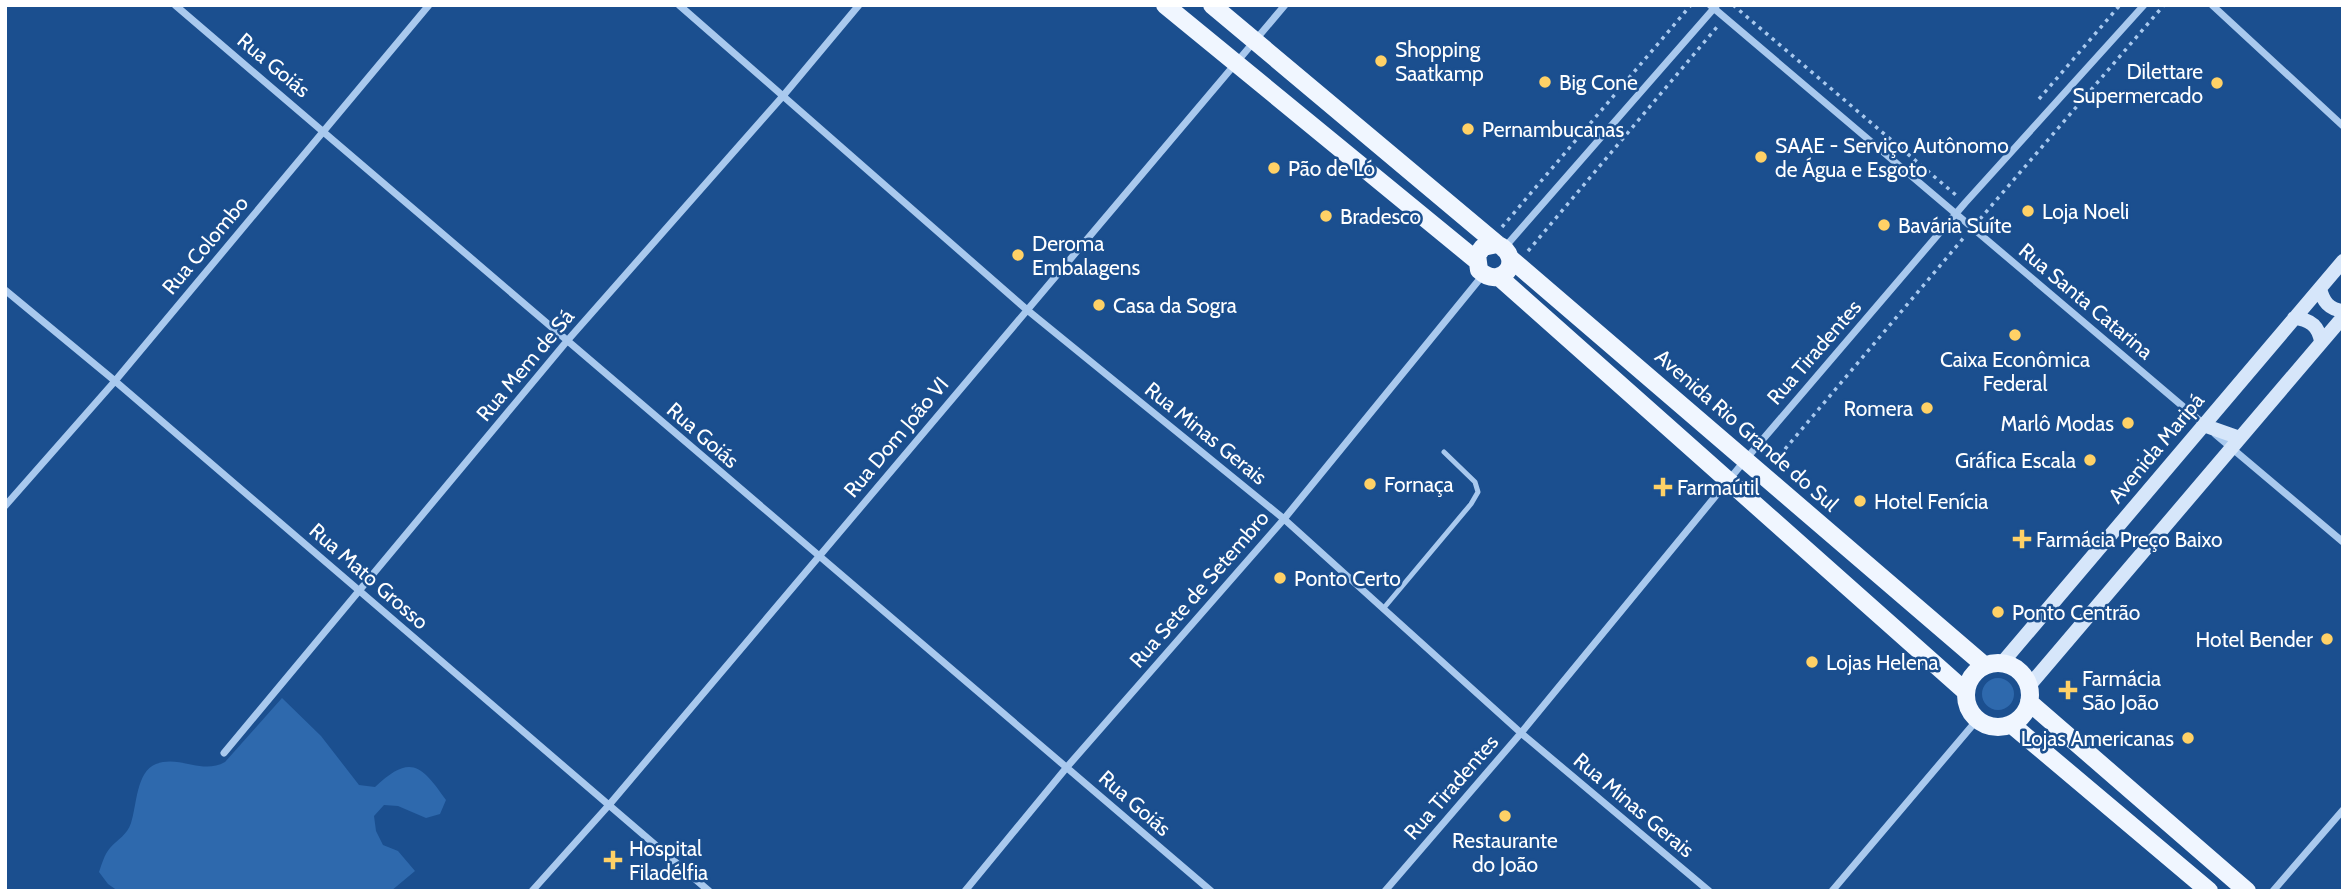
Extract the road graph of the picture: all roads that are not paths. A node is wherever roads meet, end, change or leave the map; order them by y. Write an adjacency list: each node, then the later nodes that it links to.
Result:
1 (175, 5): 15 (street, Rua Goiás)
2 (429, 5): 15 (street, Rua Colombo)
3 (679, 5): 13 (street, Rua Minas Gerais)
4 (859, 5): 13 (street, Rua Mem de Sá)
5 (1165, 5): 12 (main road)
6 (1212, 5): 11 (main road, Avenida Rio Grande do Sul)
7 (1285, 5): 11 (street, Rua Dom João VI)
8 (2144, 5): 16 (street, Rua Tiradentes)
9 (2212, 5): 14 (street)
10 (1713, 6): 16 (street, Rua Santa Catarina); 17 (street)
11 (1255, 42): 12 (street, Rua Dom João VI); 17 (main road, Avenida Rio Grande do Sul)
12 (1234, 64): 19 (main road); 22 (street, Rua Dom João VI)
13 (783, 96): 22 (street, Rua Minas Gerais); 26 (street, Rua Mem de Sá)
14 (2343, 126)
15 (323, 130): 26 (street, Rua Goiás); 28 (street, Rua Colombo)
16 (1955, 214): 29 (street, Rua Santa Catarina); 32 (street, Rua Tiradentes)
17 (1504, 250): 19 (main road); 19 (main road); 32 (main road, Avenida Rio Grande do Sul)
18 (2343, 261): 20 (main road, Avenida Maripá)
19 (1486, 270): 33 (main road); 35 (street, Rua Sete de Setembro)
20 (2320, 288): 23 (main road); 25 (main road, Avenida Maripá)
21 (5, 290): 28 (street, Rua Mato Grosso)
22 (1026, 309): 35 (street, Rua Minas Gerais); 37 (street, Rua Dom João VI)
23 (2343, 311)
24 (2343, 317): 27 (main road)
25 (2294, 318): 27 (main road); 29 (main road, Avenida Maripá)
26 (567, 341): 37 (street, Rua Goiás); 38 (street, Rua Mem de Sá)
27 (2321, 342): 30 (main road)
28 (115, 381): 34 (street, Rua Colombo); 38 (street, Rua Mato Grosso)
29 (2205, 425): 30 (main road); 40 (main road, Avenida Maripá)
30 (2236, 443): 36 (street); 43 (main road)
31 (1444, 452): 39 (lane)
32 (1746, 459): 33 (street, Rua Tiradentes); 41 (main road, Avenida Rio Grande do Sul)
33 (1727, 482): 42 (main road); 46 (street, Rua Tiradentes)
34 (5, 506)
35 (1284, 519): 39 (street, Rua Minas Gerais); 48 (street, Rua Sete de Setembro)
36 (2343, 542)
37 (819, 558): 48 (street, Rua Goiás); 49 (street, Rua Dom João VI)
38 (358, 591): 47 (street, Rua Mem de Sá); 49 (street, Rua Mato Grosso)
39 (1383, 609): 46 (street, Rua Minas Gerais)
40 (2002, 663): 41 (main road); 43 (main road)
41 (1984, 666): 42 (main road)
42 (1965, 691): 44 (main road)
43 (2029, 694): 45 (main road); 59 (main road)
44 (1977, 720): 45 (main road); 57 (street)
45 (2011, 724): 58 (main road)
46 (1521, 733): 55 (street, Rua Tiradentes); 56 (street, Rua Minas Gerais)
47 (224, 753)
48 (1067, 767): 53 (street, Rua Sete de Setembro); 54 (street, Rua Goiás)
49 (609, 805): 51 (street, Rua Dom João VI); 52 (street, Rua Mato Grosso)
50 (2343, 810): 60 (street)
51 (532, 891)
52 (709, 891)
53 (965, 891)
54 (1211, 891)
55 (1385, 891)
56 (1709, 891)
57 (1832, 891)
58 (2209, 891)
59 (2247, 891)
60 (2273, 891)

